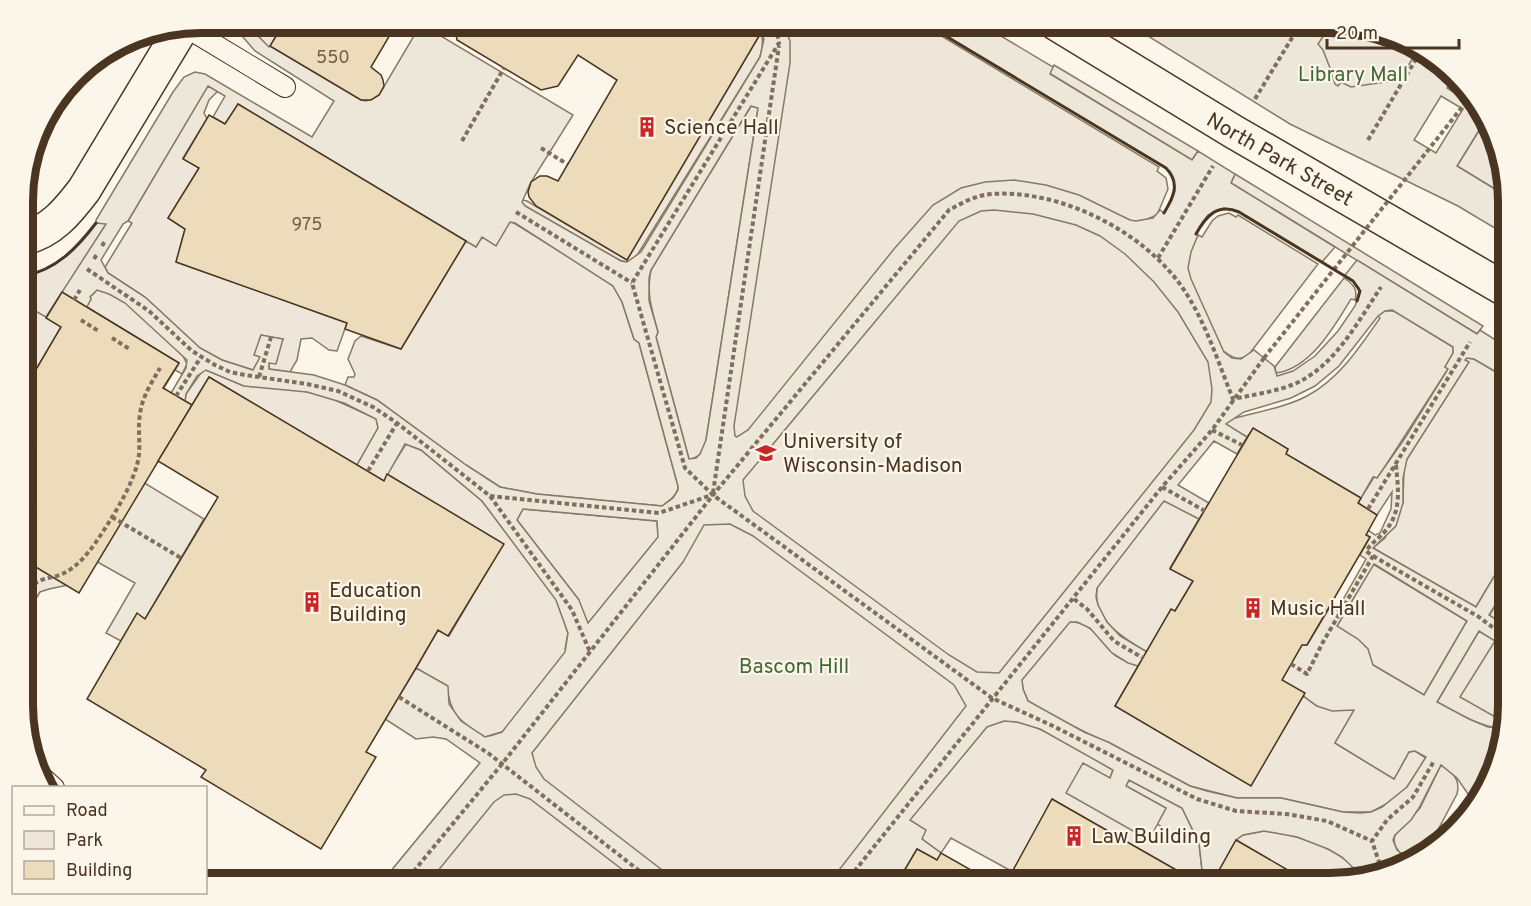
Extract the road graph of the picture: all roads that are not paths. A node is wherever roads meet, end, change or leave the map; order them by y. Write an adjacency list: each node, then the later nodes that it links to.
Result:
1 (196, 33): 4 (lane)
2 (1073, 33): 6 (street, North Park Street)
3 (179, 34): 5 (street)
4 (285, 87)
5 (33, 236)
6 (1498, 285)

